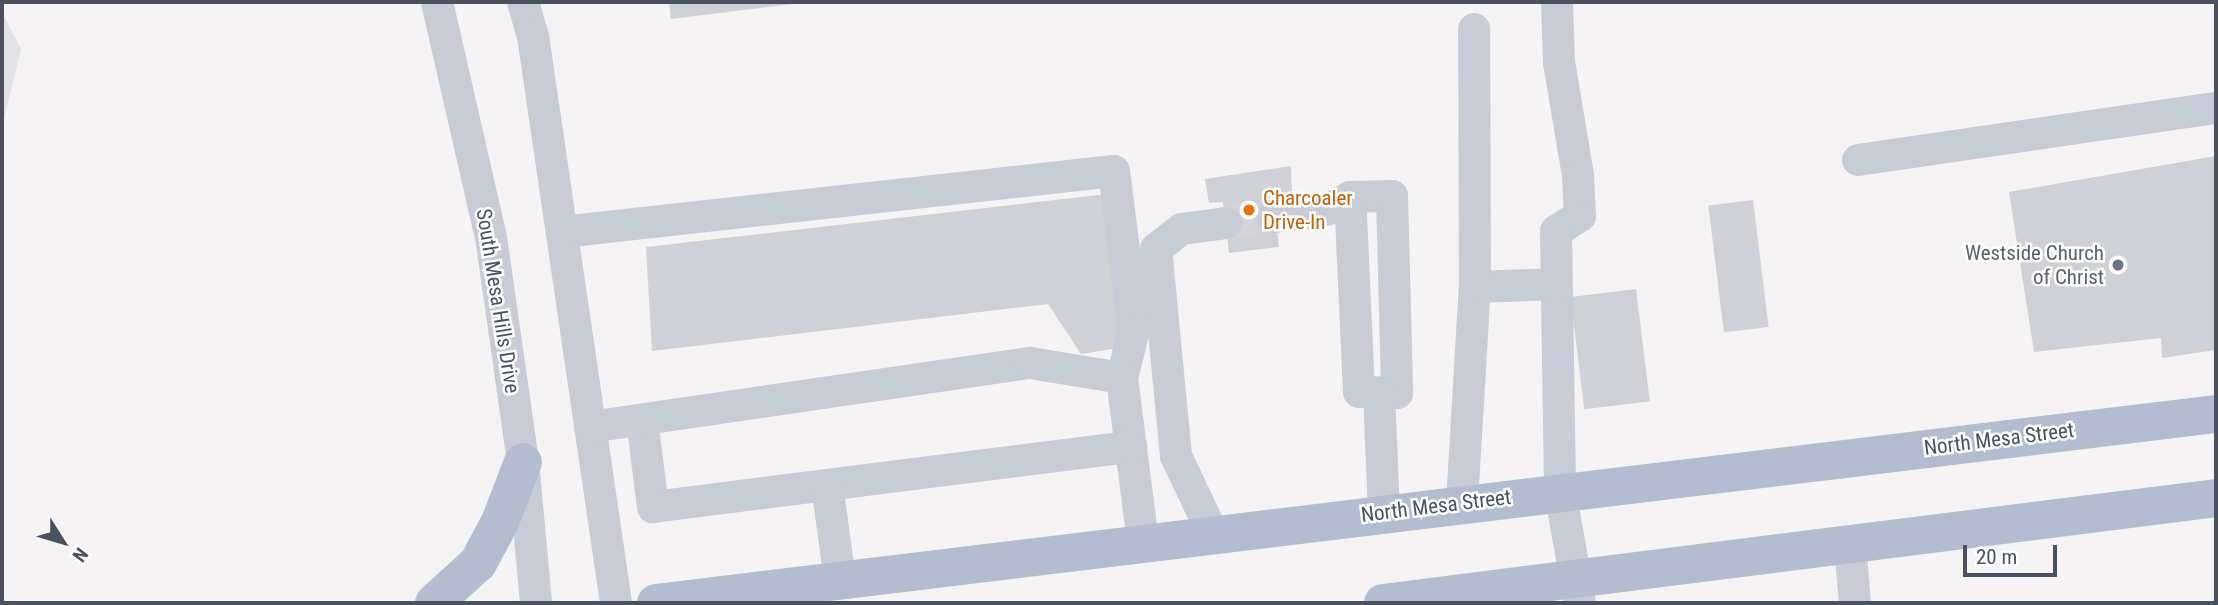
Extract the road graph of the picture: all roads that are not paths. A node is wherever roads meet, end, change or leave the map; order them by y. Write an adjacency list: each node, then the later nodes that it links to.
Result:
1 (437, 2): 19 (street, South Mesa Hills Drive)
2 (523, 2): 10 (street)
3 (1557, 2): 11 (street)
4 (1474, 29): 12 (street)
5 (2216, 108): 6 (street)
6 (1858, 160)
7 (1350, 197): 8 (street); 14 (street); 14 (street)
8 (1275, 217)
9 (1226, 223): 25 (street)
10 (562, 232): 13 (street); 17 (street)
11 (1556, 284): 12 (street); 21 (street)
12 (1475, 287): 23 (street)
13 (1122, 378): 16 (street); 18 (street)
14 (1379, 393): 24 (street)
15 (2216, 414): 21 (main road, North Mesa Street)
16 (642, 419): 17 (street); 20 (street)
17 (590, 427): 32 (street)
18 (1131, 447): 20 (street); 26 (street)
19 (523, 462): 30 (main road); 31 (street, South Mesa Hills Drive)
20 (827, 485): 28 (street)
21 (1560, 491): 23 (main road, North Mesa Street); 29 (street)
22 (2216, 498): 27 (main road)
23 (1462, 503): 24 (main road, North Mesa Street)
24 (1384, 513): 25 (main road, North Mesa Street)
25 (1213, 534): 26 (main road, North Mesa Street)
26 (1143, 542): 28 (main road, North Mesa Street)
27 (1850, 545): 29 (main road); 35 (street)
28 (840, 580): 33 (main road, North Mesa Street)
29 (1578, 592): 34 (main road)
30 (434, 603)
31 (536, 603)
32 (616, 603)
33 (656, 603)
34 (1383, 603)
35 (1855, 603)

